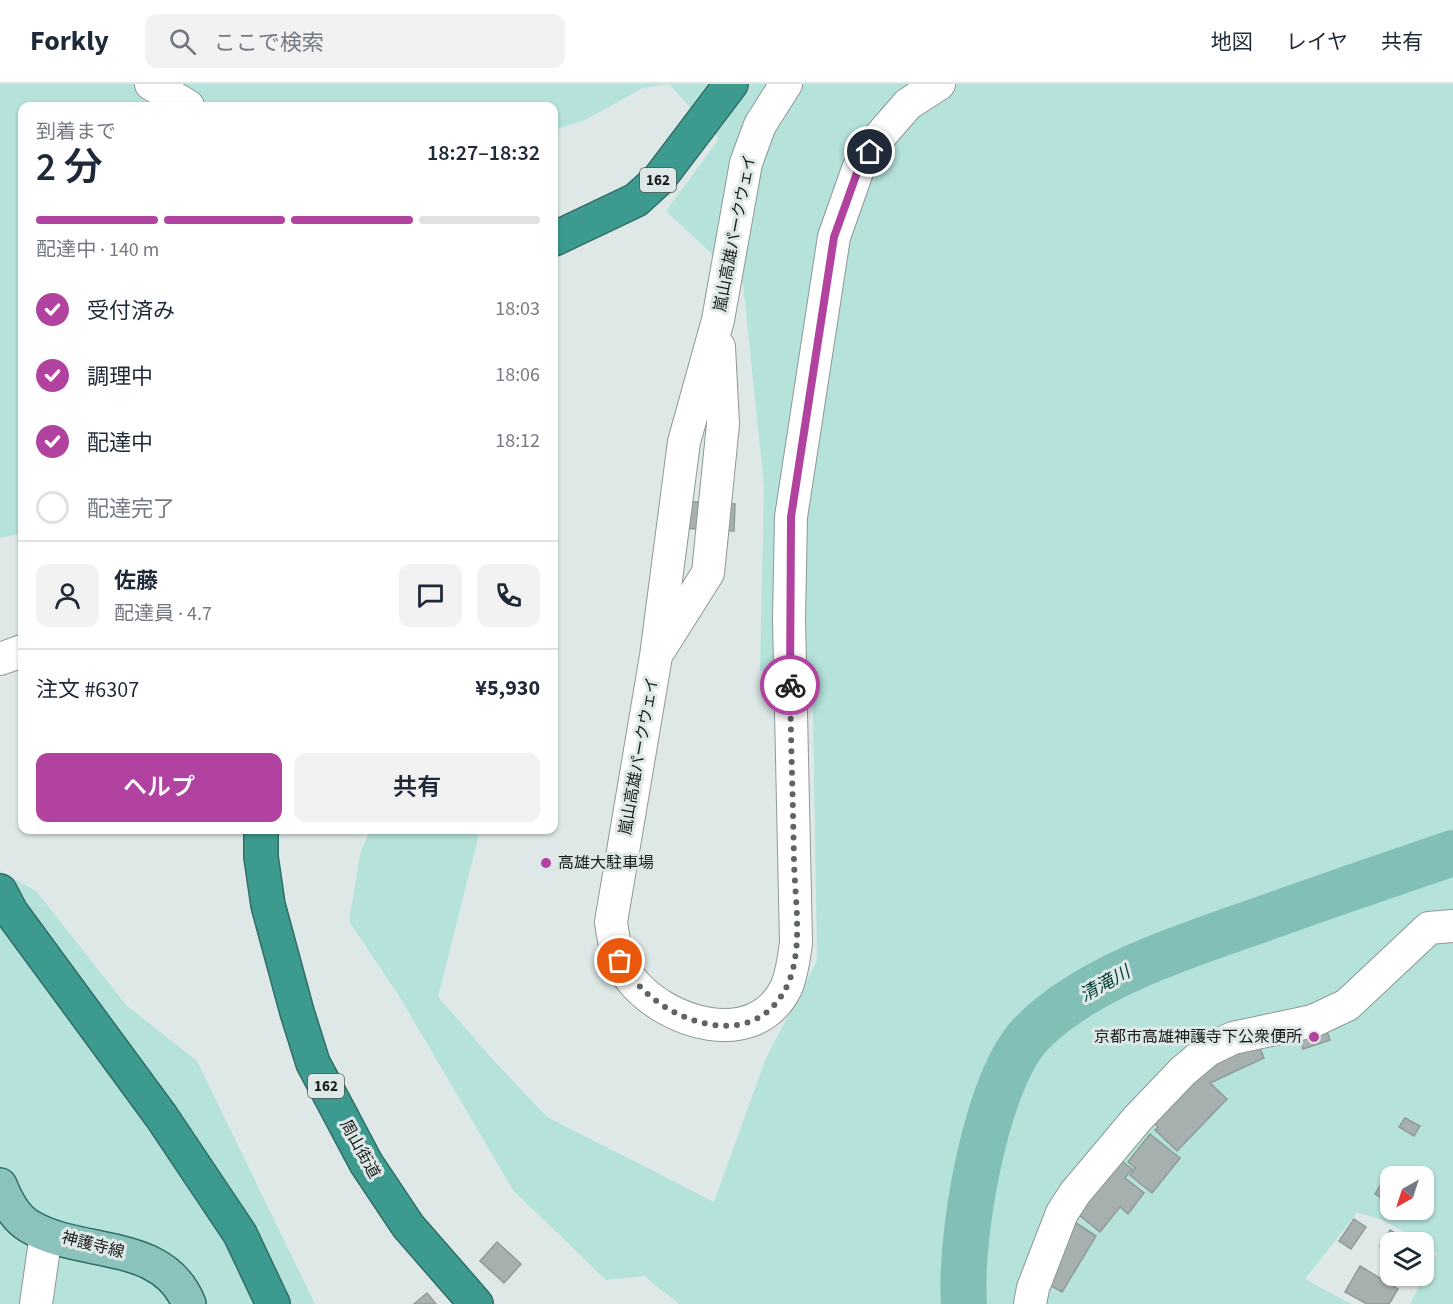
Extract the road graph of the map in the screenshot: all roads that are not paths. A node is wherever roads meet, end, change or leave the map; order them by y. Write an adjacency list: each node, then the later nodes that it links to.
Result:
1 (151, 84): 5 (street)
2 (731, 84): 6 (highway, 162)
3 (786, 84): 7 (street, 嵐山高雄パークウェイ)
4 (939, 84): 9 (street, 嵐山高雄パークウェイ)
5 (181, 102)
6 (558, 237)
7 (718, 320): 9 (street, 嵐山高雄パークウェイ); 9 (street, 嵐山高雄パークウェイ)
8 (18, 652): 10 (street)
9 (656, 656)
10 (0, 659)
11 (261, 834): 19 (highway, 周山街道 / 162)
12 (0, 891): 18 (highway)
13 (1453, 926): 20 (street)
14 (0, 1185): 15 (main road, 神護寺線)
15 (46, 1233): 16 (street); 17 (main road, 神護寺線)
16 (36, 1304)
17 (189, 1304)
18 (273, 1304)
19 (476, 1304)
20 (1030, 1304)

